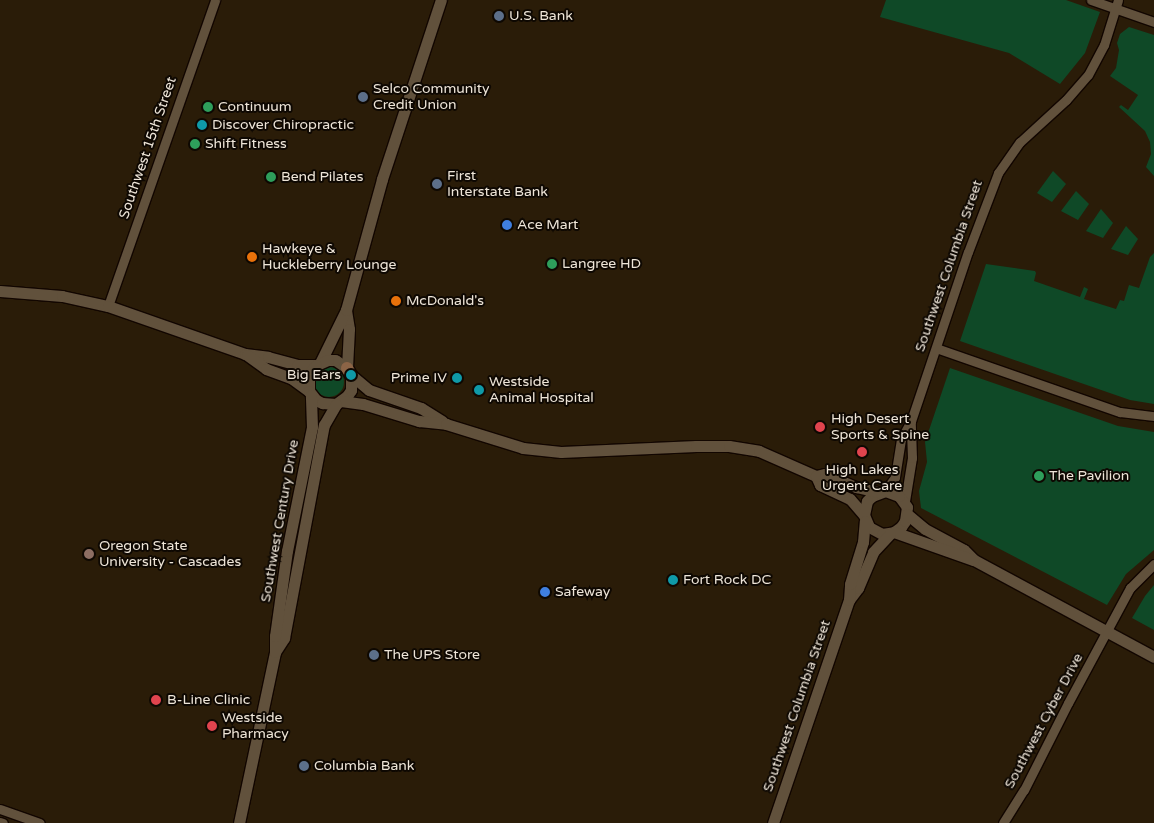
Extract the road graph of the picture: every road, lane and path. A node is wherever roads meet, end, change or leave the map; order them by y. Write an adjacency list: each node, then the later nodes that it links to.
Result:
1 (215, 0): 7 (street, Southwest 15th Street)
2 (441, 0): 8 (street)
3 (1091, 0): 4 (street)
4 (1117, 4): 5 (street); 9 (street, Southwest Columbia Street)
5 (1154, 22)
6 (0, 291): 7 (street)
7 (108, 306): 10 (street)
8 (346, 310): 11 (street); 12 (street)
9 (936, 348): 15 (street); 16 (street, Southwest Columbia Street)
10 (245, 354): 11 (street); 13 (street)
11 (318, 363): 12 (street); 13 (street)
12 (349, 372): 14 (street); 17 (street)
13 (310, 393): 14 (street); 19 (street, Southwest Century Drive)
14 (338, 402): 17 (street); 25 (street, Southwest Century Drive)
15 (1154, 416)
16 (911, 421): 20 (street, Southwest Columbia Street); 21 (street, Southwest Columbia Street)
17 (446, 424): 18 (street)
18 (816, 476): 20 (street); 23 (street)
19 (300, 490): 25 (street); 30 (street, Southwest Century Drive)
20 (881, 492): 21 (street); 23 (street)
21 (905, 501): 22 (street)
22 (907, 514): 24 (street); 26 (street)
23 (864, 518): 24 (street); 28 (street, Southwest Columbia Street)
24 (892, 533): 26 (street); 28 (street, Southwest Columbia Street)
25 (303, 540): 30 (street, Southwest Century Drive)
26 (974, 560): 29 (street)
27 (1154, 564): 29 (street, Southwest Cyber Drive)
28 (849, 600): 35 (street, Southwest Columbia Street)
29 (1107, 632): 31 (street); 36 (street, Southwest Cyber Drive)
30 (275, 652): 34 (street, Southwest Century Drive)
31 (1154, 657)
32 (0, 808): 33 (street)
33 (40, 823)
34 (239, 823)
35 (773, 823)
36 (1003, 823)

